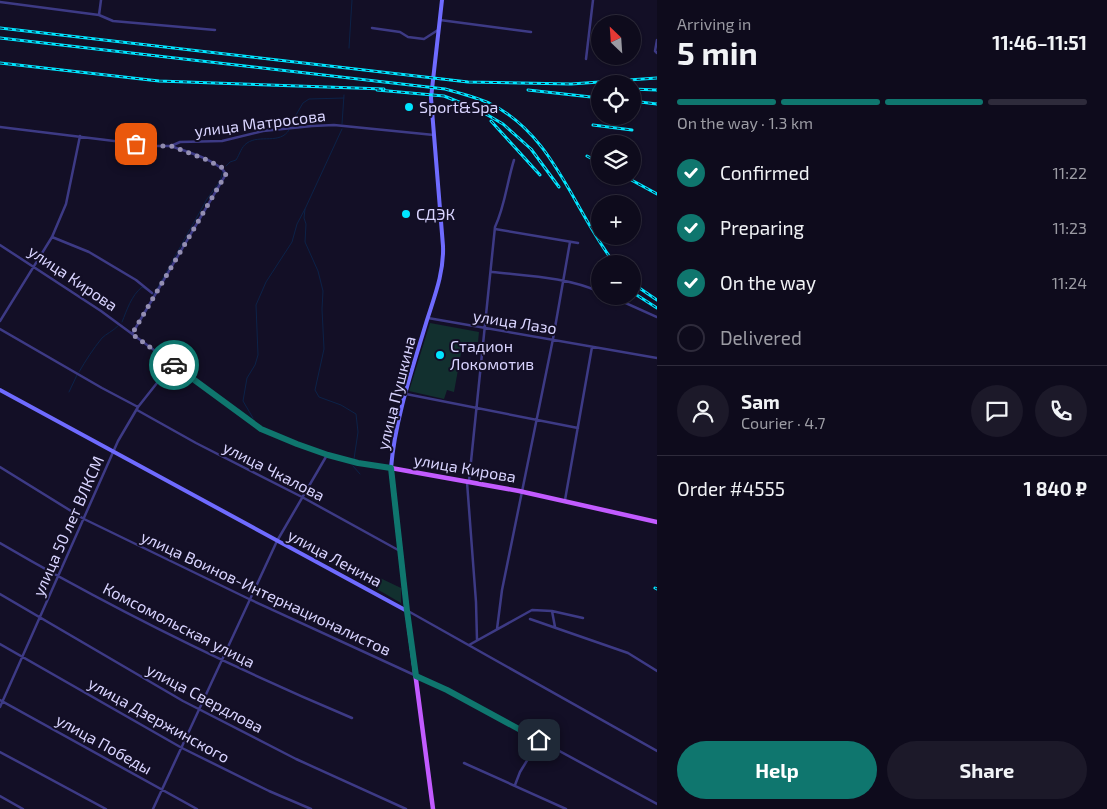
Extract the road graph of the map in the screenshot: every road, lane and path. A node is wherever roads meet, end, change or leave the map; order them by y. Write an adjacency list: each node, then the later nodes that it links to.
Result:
1 (101, 0): 5 (street)
2 (442, 0): 6 (main road, улица Пушкина)
3 (593, 0): 13 (street)
4 (0, 2): 5 (street)
5 (99, 15): 8 (street)
6 (440, 20): 9 (main road, улица Пушкина); 10 (street)
7 (372, 28): 9 (street)
8 (215, 30)
9 (438, 30): 16 (main road, улица Пушкина)
10 (531, 32)
11 (657, 40): 12 (street)
12 (657, 53)
13 (586, 60)
14 (0, 126): 15 (street, улица Матросова)
15 (80, 136): 17 (street, улица Матросова); 20 (street)
16 (434, 136): 17 (street, улица Матросова); 31 (main road, улица Пушкина)
17 (171, 146): 35 (street)
18 (514, 160): 19 (street)
19 (495, 229): 21 (street); 25 (street)
20 (52, 237): 24 (street); 28 (street)
21 (570, 242): 22 (street); 26 (street)
22 (578, 243)
23 (0, 245): 24 (street, улица Кирова)
24 (35, 267): 32 (street); 35 (street, улица Кирова)
25 (492, 272): 26 (street); 34 (street)
26 (563, 280): 27 (street); 36 (street)
27 (591, 288)
28 (152, 293)
29 (630, 305): 30 (street)
30 (657, 317)
31 (428, 318): 34 (street, улица Лазо); 41 (main road, улица Пушкина)
32 (0, 322)
33 (0, 329): 42 (street, улица Чкалова)
34 (485, 329): 36 (street, улица Лазо); 43 (street)
35 (132, 334): 39 (street, улица Кирова)
36 (553, 339): 37 (street, улица Лазо); 44 (street)
37 (592, 347): 38 (street, улица Лазо); 45 (street)
38 (657, 358)
39 (172, 364): 42 (street, улица 50 лет ВЛКСМ); 47 (street, улица Кирова)
40 (0, 390): 46 (main road, улица Ленина)
41 (406, 394): 43 (street); 49 (main road, улица Пушкина)
42 (137, 408): 46 (street, улица 50 лет ВЛКСМ); 52 (street, улица Чкалова)
43 (476, 408): 44 (street); 50 (street)
44 (536, 420): 45 (street); 51 (street)
45 (578, 428): 53 (street)
46 (113, 451): 54 (street, улица 50 лет ВЛКСМ); 56 (main road, улица Ленина)
47 (328, 455): 49 (street, улица Кирова); 52 (street)
48 (0, 467): 54 (street, улица Воинов-Интернационалистов)
49 (391, 468): 50 (main road, улица Кирова); 58 (main road, улица Пушкина)
50 (468, 481): 51 (main road, улица Кирова); 69 (street)
51 (522, 491): 53 (main road, улица Кирова); 68 (street)
52 (302, 497): 56 (street); 58 (street, улица Чкалова)
53 (564, 500): 55 (main road, улица Кирова)
54 (84, 518): 59 (street, улица 50 лет ВЛКСМ); 61 (street, улица Воинов-Интернационалистов)
55 (657, 522)
56 (277, 541): 61 (street); 62 (main road, улица Ленина)
57 (0, 543): 59 (street, Комсомольская улица)
58 (400, 551): 62 (main road, улица Пушкина)
59 (58, 577): 64 (street, улица 50 лет ВЛКСМ); 73 (street, Комсомольская улица)
60 (0, 594): 64 (street, улица Свердлова)
61 (249, 599): 73 (street); 75 (street, улица Воинов-Интернационалистов)
62 (407, 611): 71 (street, улица Ленина); 75 (main road, улица Пушкина)
63 (552, 612): 65 (street); 67 (street); 68 (street)
64 (40, 616): 72 (street, улица 50 лет ВЛКСМ); 78 (street, улица Свердлова)
65 (584, 618)
66 (530, 619): 67 (street)
67 (554, 627): 74 (street)
68 (497, 629): 69 (street)
69 (477, 640): 71 (street)
70 (0, 644): 72 (street, улица Дзержинского)
71 (469, 645): 82 (street, улица Ленина)
72 (23, 657): 76 (street, улица 50 лет ВЛКСМ); 81 (street, улица Дзержинского)
73 (221, 660): 78 (street); 79 (street, Комсомольская улица)
74 (657, 671)
75 (416, 676): 80 (street, улица Воинов-Интернационалистов); 95 (main road, улица Пушкина)
76 (1, 701): 77 (street, улица 50 лет ВЛКСМ); 86 (street, улица Победы)
77 (0, 707)
78 (200, 709): 81 (street); 94 (street, улица Свердлова)
79 (352, 718)
80 (539, 740): 85 (street); 88 (street, улица Воинов-Интернационалистов)
81 (182, 748): 86 (street); 93 (street, улица Дзержинского)
82 (657, 751)
83 (0, 752): 90 (street)
84 (464, 763): 85 (street)
85 (515, 785): 96 (street)
86 (163, 789): 91 (street); 92 (street, улица Победы)
87 (0, 796): 89 (street)
88 (657, 804)
89 (23, 809)
90 (106, 809)
91 (153, 809)
92 (197, 809)
93 (311, 809)
94 (406, 809)
95 (433, 809)
96 (566, 809)

